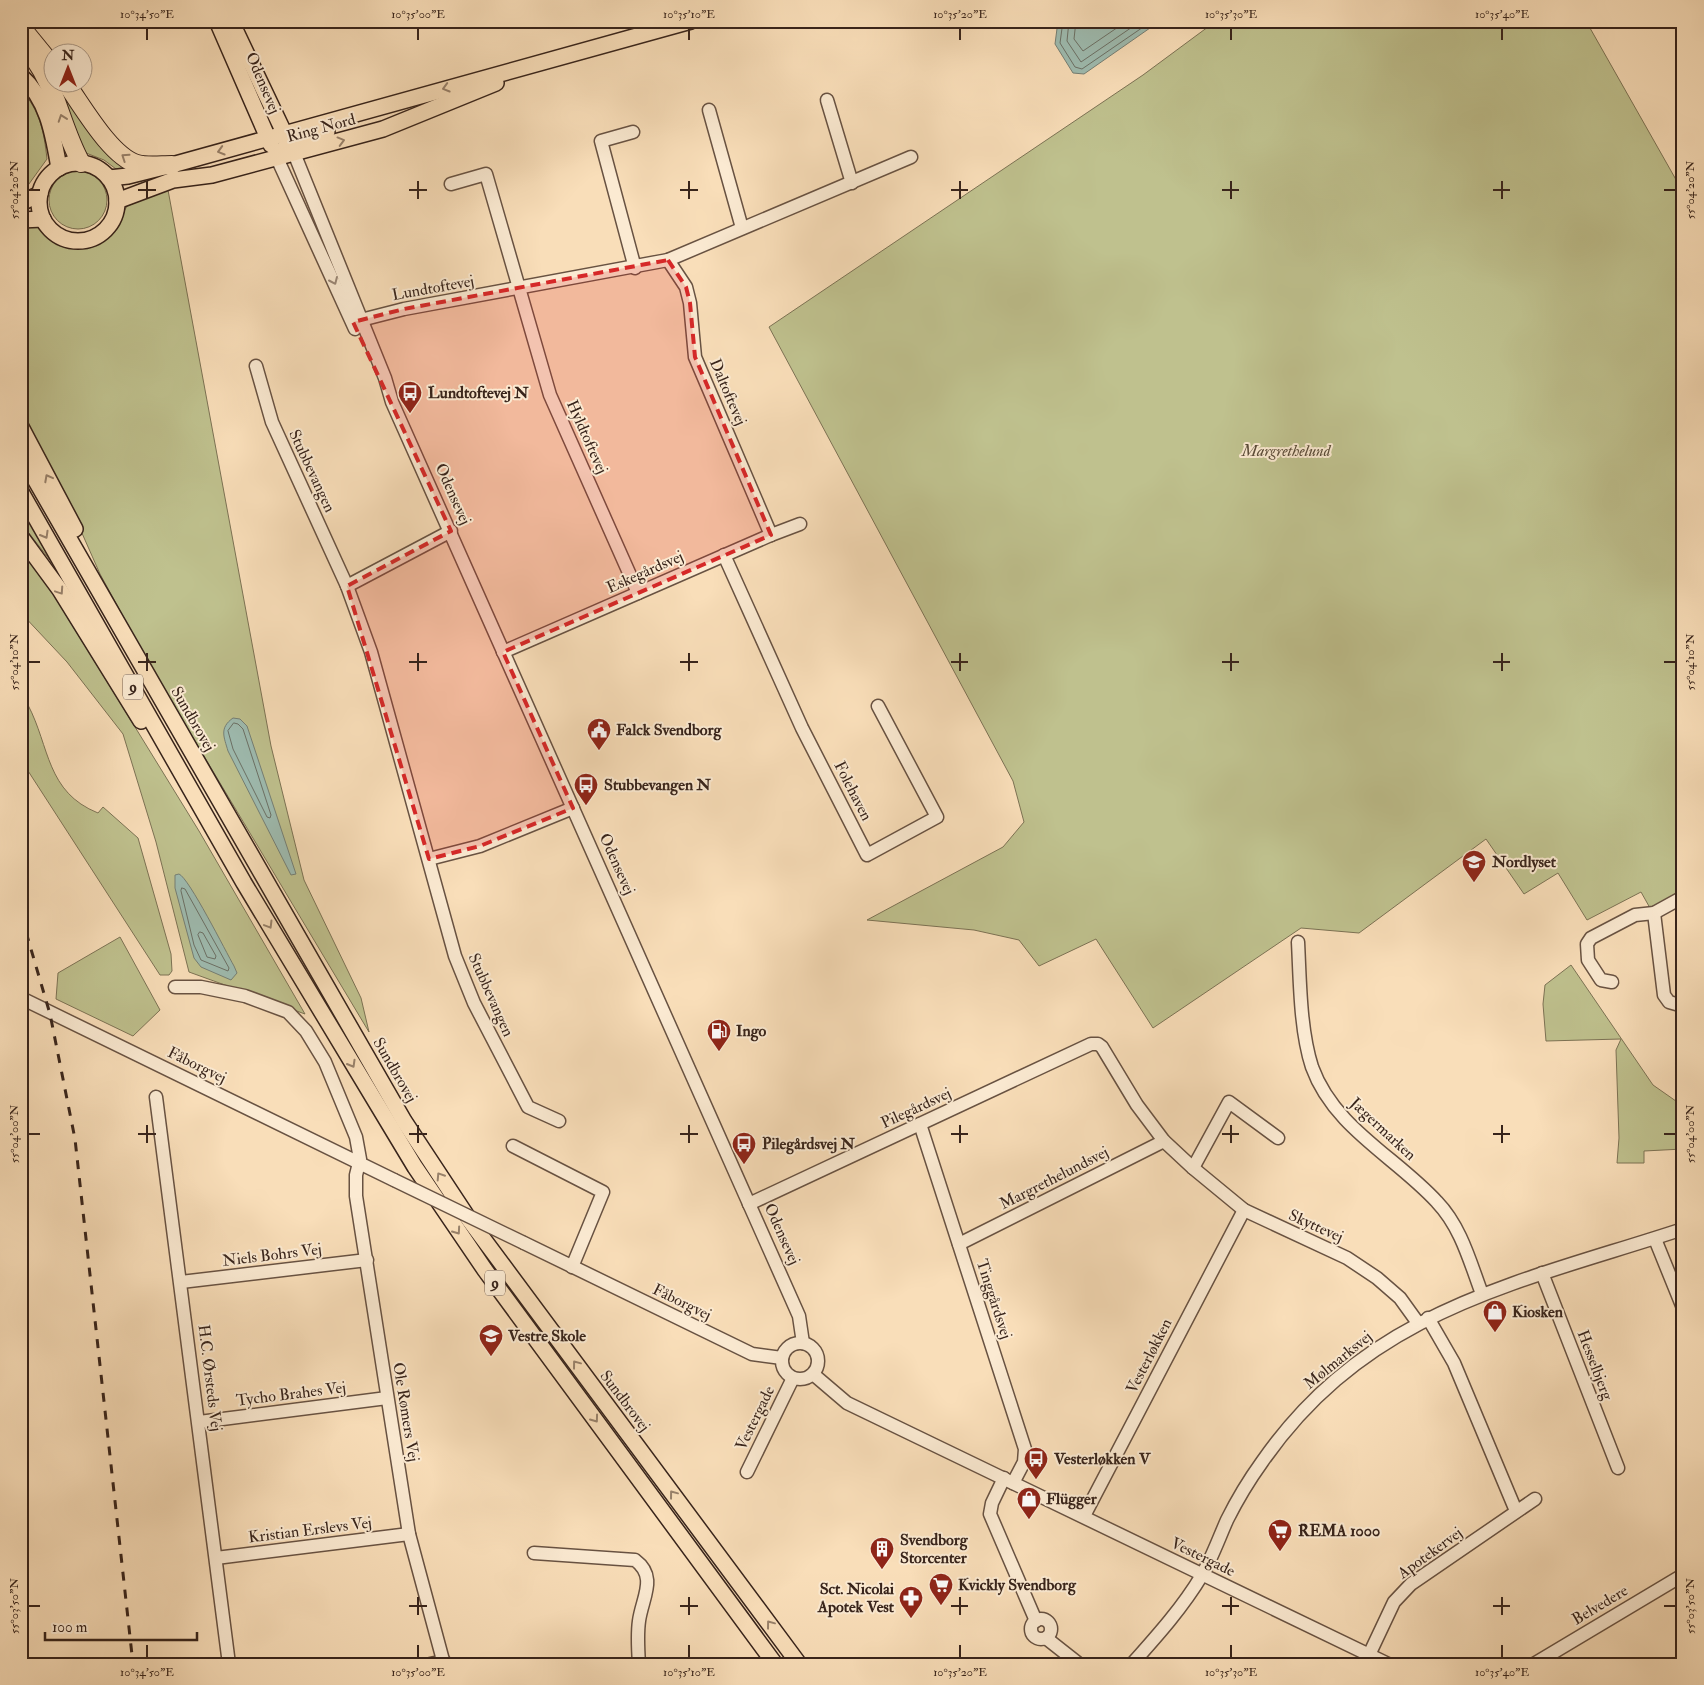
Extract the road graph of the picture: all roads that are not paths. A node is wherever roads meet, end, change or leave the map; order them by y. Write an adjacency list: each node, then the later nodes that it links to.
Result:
1 (691, 21): 6 (main road, Ring Nord)
2 (222, 23): 12 (main road, Odensevej)
3 (21, 27): 5 (highway)
4 (21, 40): 14 (highway, one-way to 4)
5 (42, 53)
6 (528, 68): 12 (main road, Ring Nord, one-way to 12); 12 (main road, Ring Nord, one-way to 6)
7 (21, 76): 15 (main road)
8 (73, 92): 16 (highway, one-way to 8)
9 (827, 100): 18 (street)
10 (709, 110): 25 (street)
11 (633, 132): 27 (street)
12 (281, 145): 16 (main road, Ring Nord); 16 (main road, Ring Nord); 29 (street, Odensevej, one-way to 29); 29 (street, Odensevej)
13 (911, 157): 18 (street, Lundtoftevej)
14 (81, 163): 15 (main road); 17 (main road)
15 (59, 168): 20 (main road)
16 (172, 173): 17 (main road, Ring Nord); 21 (main road, Ring Nord)
17 (109, 178): 21 (main road)
18 (852, 183): 25 (street, Lundtoftevej)
19 (451, 184): 28 (street)
20 (40, 194): 22 (main road); 23 (main road)
21 (117, 201): 23 (main road)
22 (21, 203)
23 (43, 219): 24 (main road)
24 (21, 220)
25 (742, 228): 26 (street, Lundtoftevej)
26 (668, 260): 27 (street, Lundtoftevej); 36 (street, Daltoftevej)
27 (634, 268): 28 (street, Lundtoftevej)
28 (519, 289): 29 (street, Lundtoftevej); 41 (street, Hyldtoftevej)
29 (357, 321): 35 (street, Odensevej)
30 (256, 366): 40 (street, Stubbevangen)
31 (21, 427): 39 (main road, one-way to 31)
32 (21, 455): 39 (main road, Sundbrovej / 9)
33 (21, 492): 46 (main road, 9, one-way to 46)
34 (800, 524): 36 (street, Eskegårdsvej)
35 (451, 531): 40 (street); 42 (street, Odensevej)
36 (771, 534): 38 (street, Eskegårdsvej)
37 (21, 537): 46 (main road, one-way to 46)
38 (724, 556): 41 (street, Eskegårdsvej); 43 (street, Folehaven)
39 (88, 571): 98 (main road, Sundbrovej / 9, one-way to 39)
40 (347, 586): 45 (street, Stubbevangen)
41 (638, 593): 42 (street, Eskegårdsvej)
42 (503, 652): 44 (street, Odensevej)
43 (878, 706)
44 (573, 808): 45 (street); 63 (street, Odensevej)
45 (429, 859): 56 (street, Stubbevangen)
46 (244, 883): 97 (main road, 9, one-way to 97)
47 (1683, 897): 48 (street)
48 (1654, 913): 50 (street); 53 (street)
49 (1298, 942): 72 (street, Jægermarken)
50 (1612, 982)
51 (175, 987): 61 (street)
52 (21, 998): 61 (street, Fåborgvej)
53 (1683, 1006)
54 (1098, 1044): 57 (street, Pilegårdsvej); 59 (street, Skyttevej)
55 (156, 1097): 71 (street, H.C. Ørsteds Vej)
56 (559, 1121)
57 (920, 1124): 63 (street, Pilegårdsvej); 67 (street, Tinggårdsvej)
58 (1278, 1138): 62 (street)
59 (1164, 1141): 62 (street, Skyttevej); 67 (street, Margrethelundsvej)
60 (513, 1146): 69 (street)
61 (359, 1163): 68 (street, Ole Rømers Vej); 69 (street, Fåborgvej, bridge)
62 (1193, 1168): 64 (street, Skyttevej)
63 (749, 1204): 75 (street, Odensevej)
64 (1244, 1210): 74 (street, Skyttevej); 86 (street, Vesterløkken)
65 (1683, 1230): 66 (street, Mølmarksvej)
66 (1655, 1239): 70 (street, Mølmarksvej); 73 (street)
67 (959, 1244): 83 (street, Tinggårdsvej)
68 (367, 1260): 71 (street, Niels Bohrs Vej); 79 (street, Ole Rømers Vej)
69 (572, 1267): 76 (street, Fåborgvej)
70 (1542, 1274): 72 (street, Mølmarksvej); 81 (street, Hesselbjerg)
71 (181, 1282): 80 (street, H.C. Ørsteds Vej)
72 (1482, 1294): 74 (street, Mølmarksvej)
73 (1683, 1308)
74 (1423, 1320): 85 (street, Skyttevej); 90 (street, Mølmarksvej)
75 (802, 1343): 76 (street); 77 (street)
76 (782, 1358): 78 (street)
77 (813, 1374): 78 (street); 83 (street, Vestergade)
78 (792, 1378): 82 (street, Vestergade)
79 (387, 1398): 80 (street, Tycho Brahes Vej); 87 (street, Ole Rømers Vej)
80 (199, 1422): 89 (street, H.C. Ørsteds Vej)
81 (1618, 1468)
82 (748, 1472)
83 (1009, 1480): 86 (street, Vestergade); 99 (street)
84 (1535, 1498): 85 (street, Apotekervej)
85 (1516, 1511): 92 (street, Apotekervej)
86 (1084, 1516): 90 (street, Vestergade)
87 (409, 1534): 89 (street, Kristian Erslevs Vej); 93 (street, Ole Rømers Vej)
88 (534, 1553): 96 (street)
89 (216, 1558): 94 (street, H.C. Ørsteds Vej)
90 (1202, 1575): 92 (street, Vestergade); 100 (street, Mølmarksvej)
91 (1683, 1575): 102 (street, Belvedere)
92 (1369, 1654): 101 (street, Vestergade)
93 (444, 1662): 95 (street)
94 (229, 1664)
95 (430, 1664)
96 (639, 1664)
97 (775, 1664)
98 (799, 1664)
99 (1078, 1664)
100 (1132, 1664)
101 (1388, 1664)
102 (1534, 1664)

